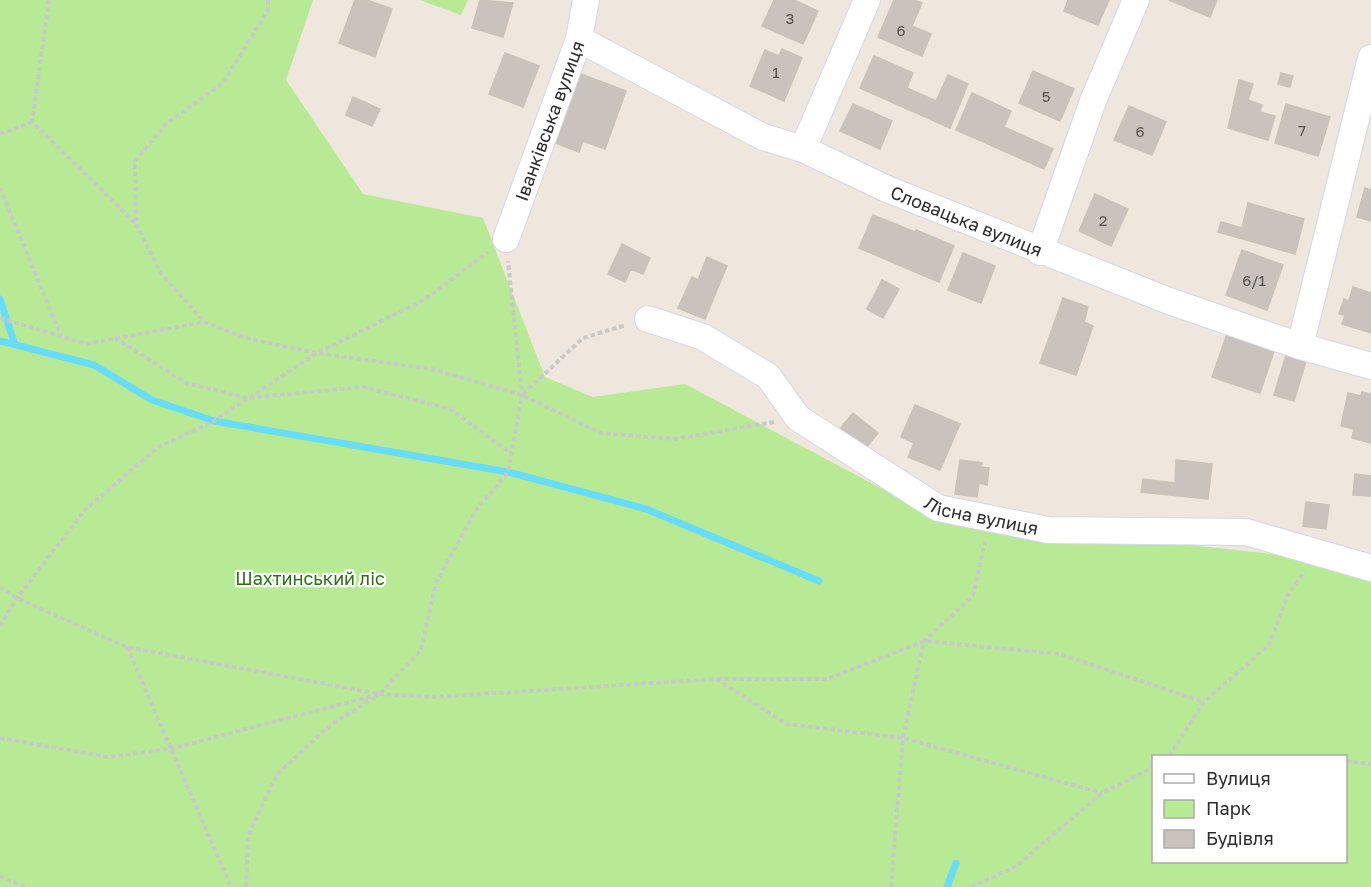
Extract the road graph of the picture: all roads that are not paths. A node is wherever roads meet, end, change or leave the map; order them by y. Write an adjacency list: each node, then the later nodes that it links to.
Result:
1 (586, 0): 4 (street, Іванківська вулиця)
2 (867, 0): 6 (street)
3 (1136, 0): 8 (street)
4 (579, 39): 6 (street, Словацька вулиця); 7 (street, Іванківська вулиця)
5 (1371, 58): 10 (street)
6 (802, 149): 8 (street, Словацька вулиця)
7 (506, 239)
8 (1040, 252): 10 (street, Словацька вулиця)
9 (648, 319): 12 (street, Лісна вулиця)
10 (1300, 346): 11 (street, Словацька вулиця)
11 (1371, 366)
12 (1371, 568)

